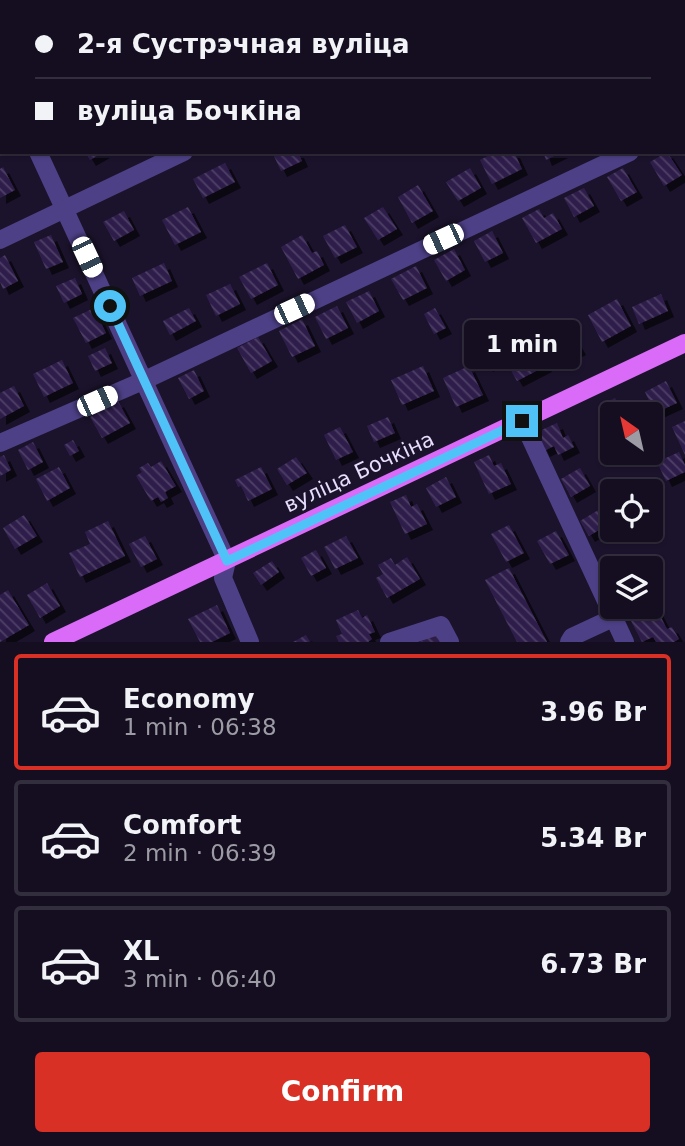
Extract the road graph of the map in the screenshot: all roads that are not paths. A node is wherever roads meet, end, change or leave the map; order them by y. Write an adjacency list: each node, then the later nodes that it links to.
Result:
1 (39, 154): 4 (street)
2 (180, 154): 4 (street)
3 (626, 154): 7 (street)
4 (64, 208): 5 (street); 7 (street)
5 (0, 240)
6 (685, 343): 8 (main road, вуліца Бочкіна)
7 (145, 380): 9 (street); 10 (street)
8 (522, 421): 10 (main road, вуліца Бочкіна); 11 (street)
9 (0, 443)
10 (227, 561): 14 (main road, вуліца Бочкіна); 15 (street)
11 (600, 585)
12 (611, 619): 18 (street)
13 (616, 619): 19 (street)
14 (52, 642)
15 (250, 642)
16 (389, 642): 17 (street)
17 (450, 642)
18 (569, 642)
19 (625, 642)

